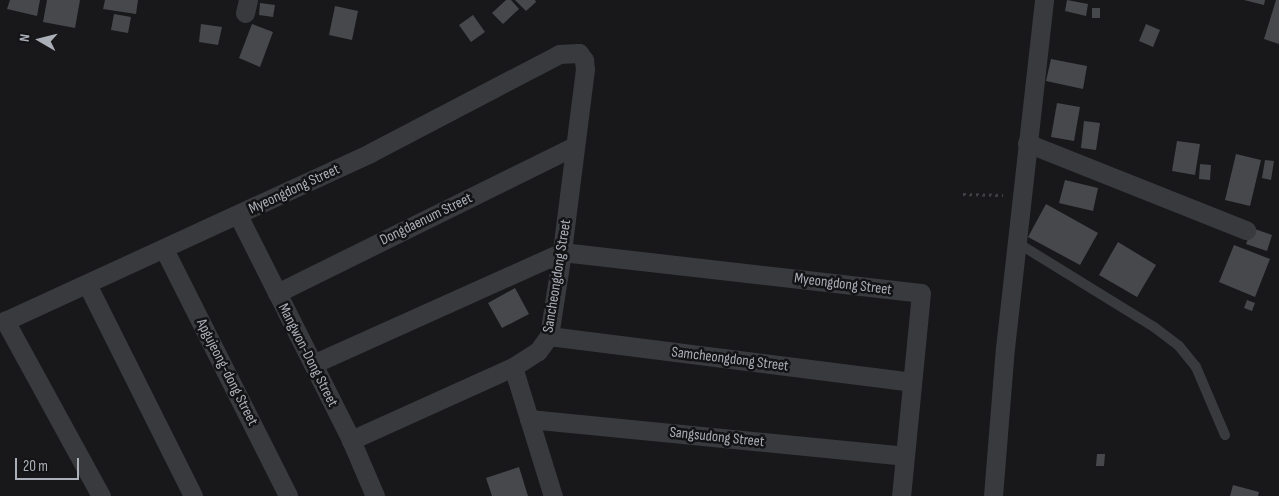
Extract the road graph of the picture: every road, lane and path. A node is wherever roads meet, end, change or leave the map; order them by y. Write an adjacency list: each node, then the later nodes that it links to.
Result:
1 (1044, 0): 3 (street)
2 (578, 53): 4 (street, Sancheongdong Street); 7 (street, Myeongdong Street)
3 (1027, 143): 6 (street); 8 (street)
4 (575, 146): 11 (street, Sancheongdong Street); 13 (street, Dongdaenum Street)
5 (963, 194): 6 (path)
6 (1021, 195): 9 (street)
7 (238, 215): 10 (street, Myeongdong Street); 13 (street, Mangwon-Dong Street)
8 (1246, 230)
9 (1016, 242): 19 (lane); 28 (street)
10 (164, 249): 12 (street, Myeongdong Street); 24 (street, Apgujeong-dong Street)
11 (562, 252): 14 (street, Sancheongdong Street); 15 (street); 17 (street, Myeongdong Street)
12 (87, 284): 22 (street, Myeongdong Street); 23 (street)
13 (277, 293): 15 (street, Mangwon-Dong Street)
14 (549, 336): 16 (street, Sancheongdong Street); 17 (street, Samcheongdong Street)
15 (313, 364): 20 (street, Mangwon-Dong Street)
16 (513, 367): 18 (street); 20 (street, Sancheongdong Street)
17 (911, 382): 21 (street, Myeongdong Street)
18 (529, 419): 21 (street, Sangsudong Street); 26 (street)
19 (1225, 435)
20 (351, 440): 25 (street, Mangwon-Dong Street)
21 (904, 456): 27 (street, Myeongdong Street)
22 (101, 496)
23 (193, 496)
24 (288, 496)
25 (375, 496)
26 (553, 496)
27 (901, 496)
28 (993, 496)

